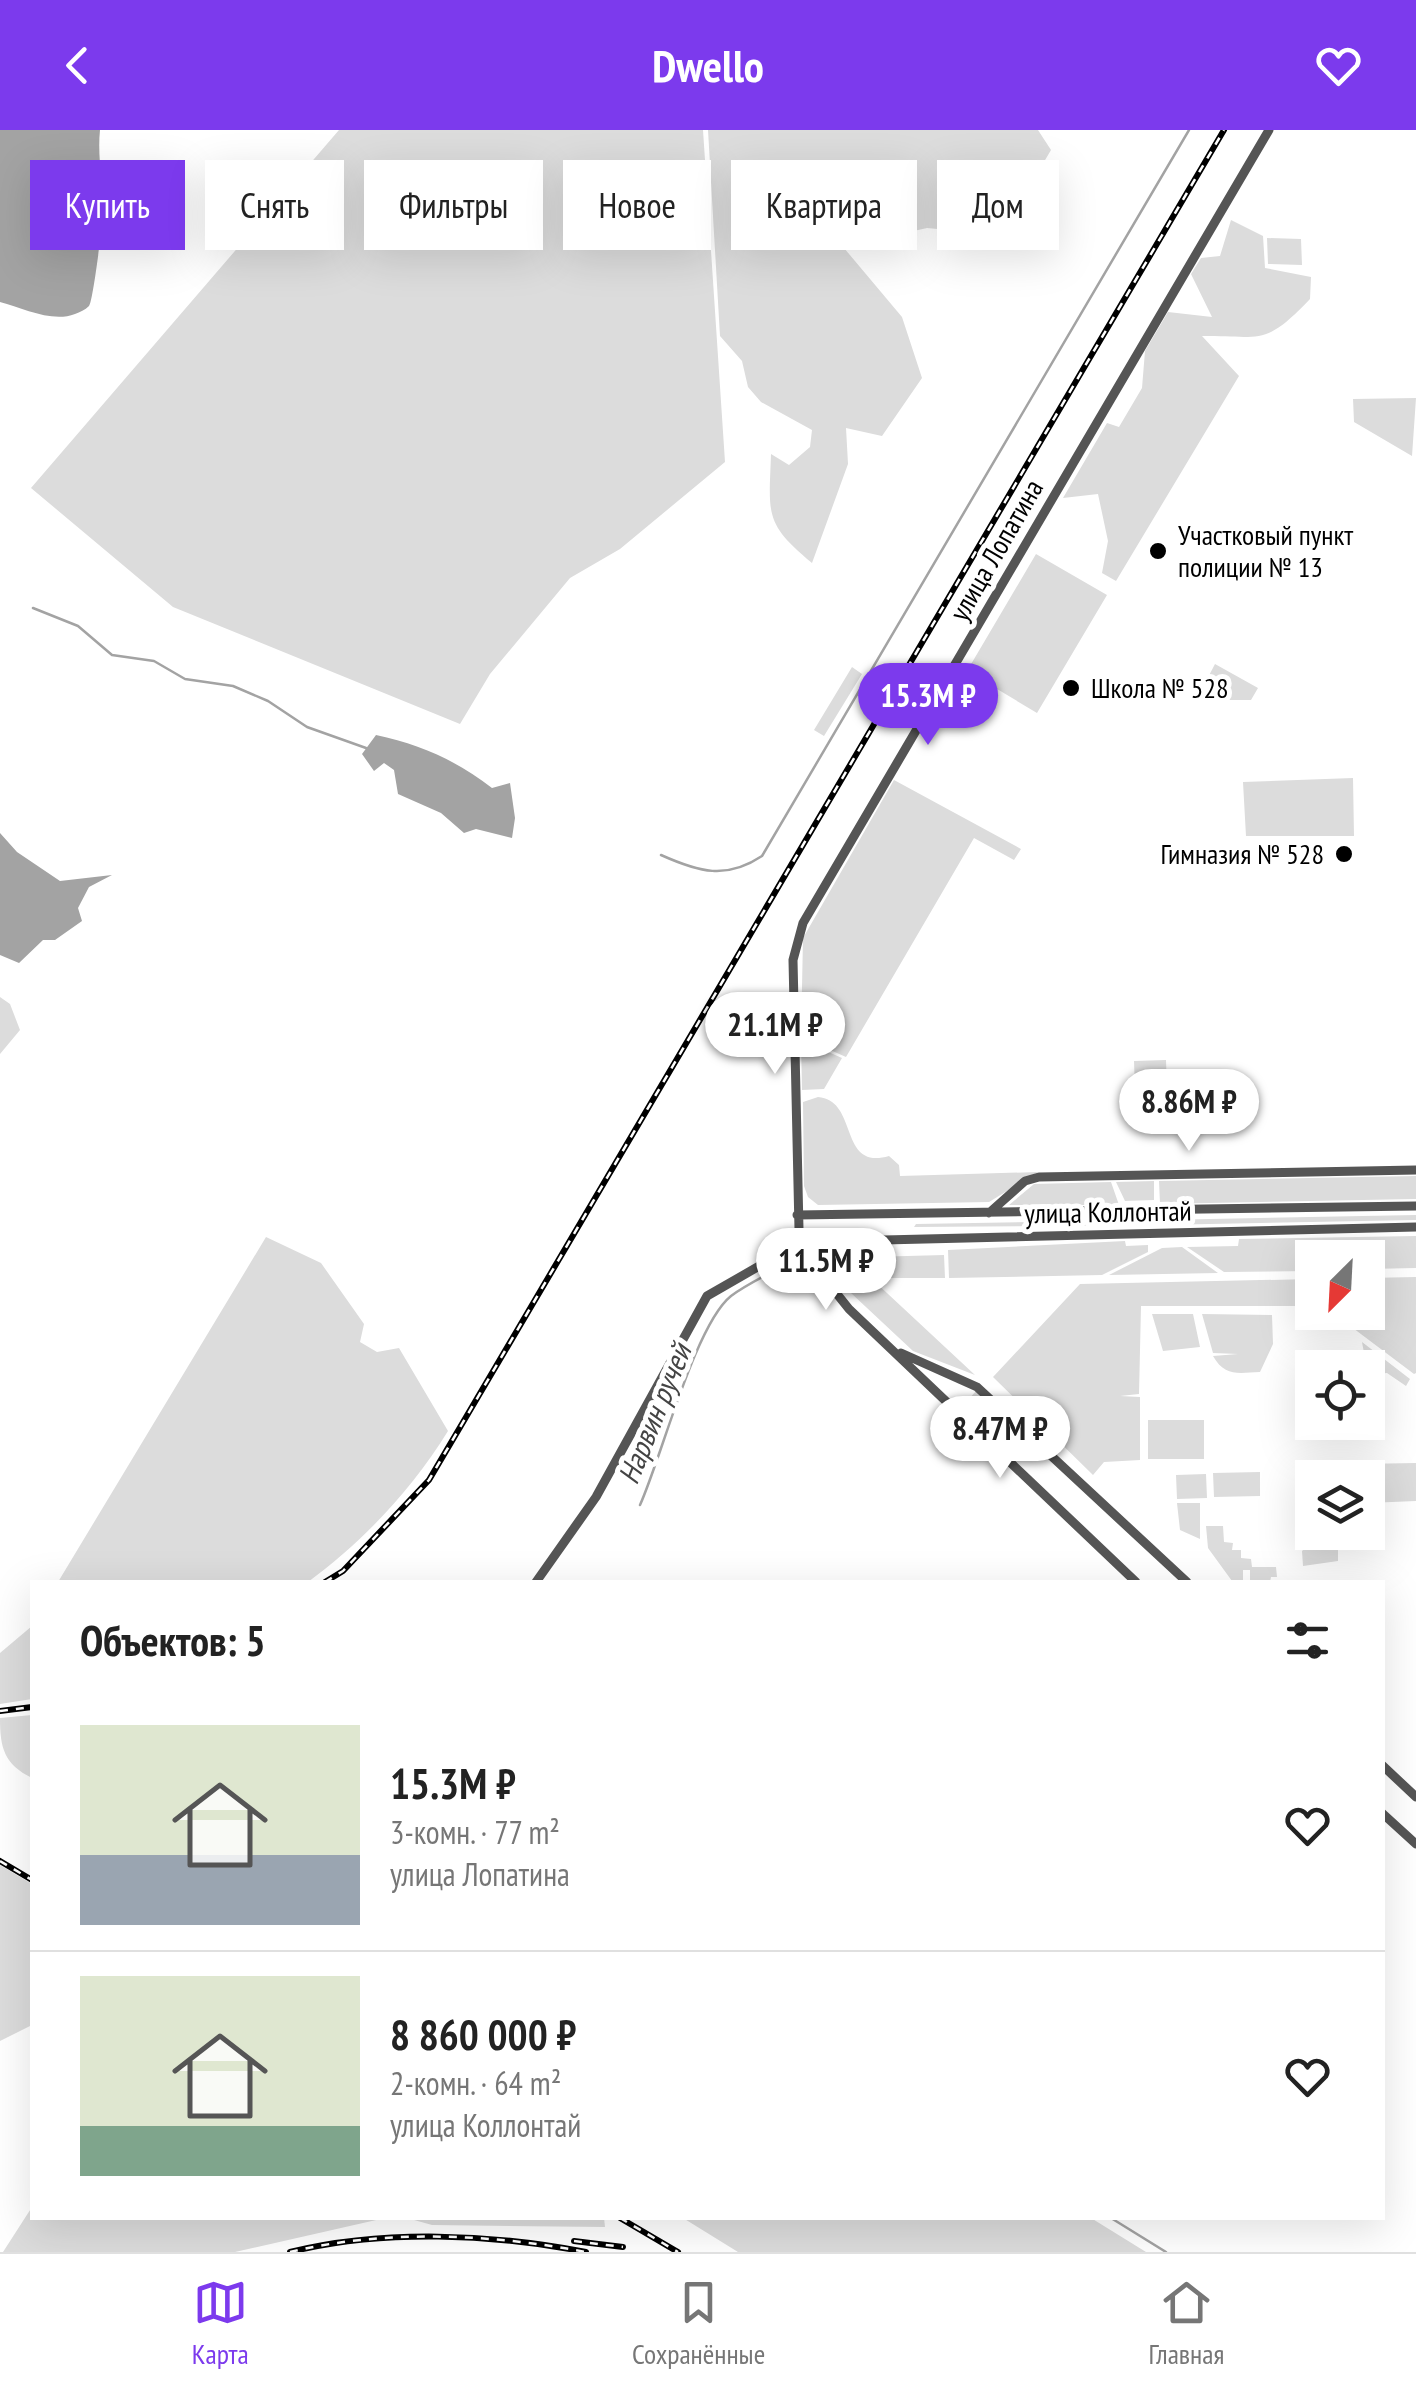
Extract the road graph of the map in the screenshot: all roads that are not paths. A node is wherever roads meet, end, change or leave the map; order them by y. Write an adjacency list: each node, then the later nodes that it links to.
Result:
1 (1269, 130): 5 (street, улица Лопатина)
2 (1416, 1170): 4 (street)
3 (1416, 1206): 4 (street, улица Коллонтай)
4 (989, 1212): 5 (street, улица Коллонтай)
5 (797, 1215): 7 (street, улица Лопатина)
6 (1416, 1227): 7 (street, улица Коллонтай)
7 (801, 1242): 8 (street); 11 (street)
8 (894, 1350): 9 (street); 10 (street)
9 (930, 1367): 10 (street); 13 (street)
10 (920, 1379): 12 (street)
11 (537, 1580)
12 (1134, 1580)
13 (1185, 1580)
14 (1385, 1769): 15 (street)
15 (1416, 1797)
16 (1385, 1815): 17 (street)
17 (1416, 1844)

